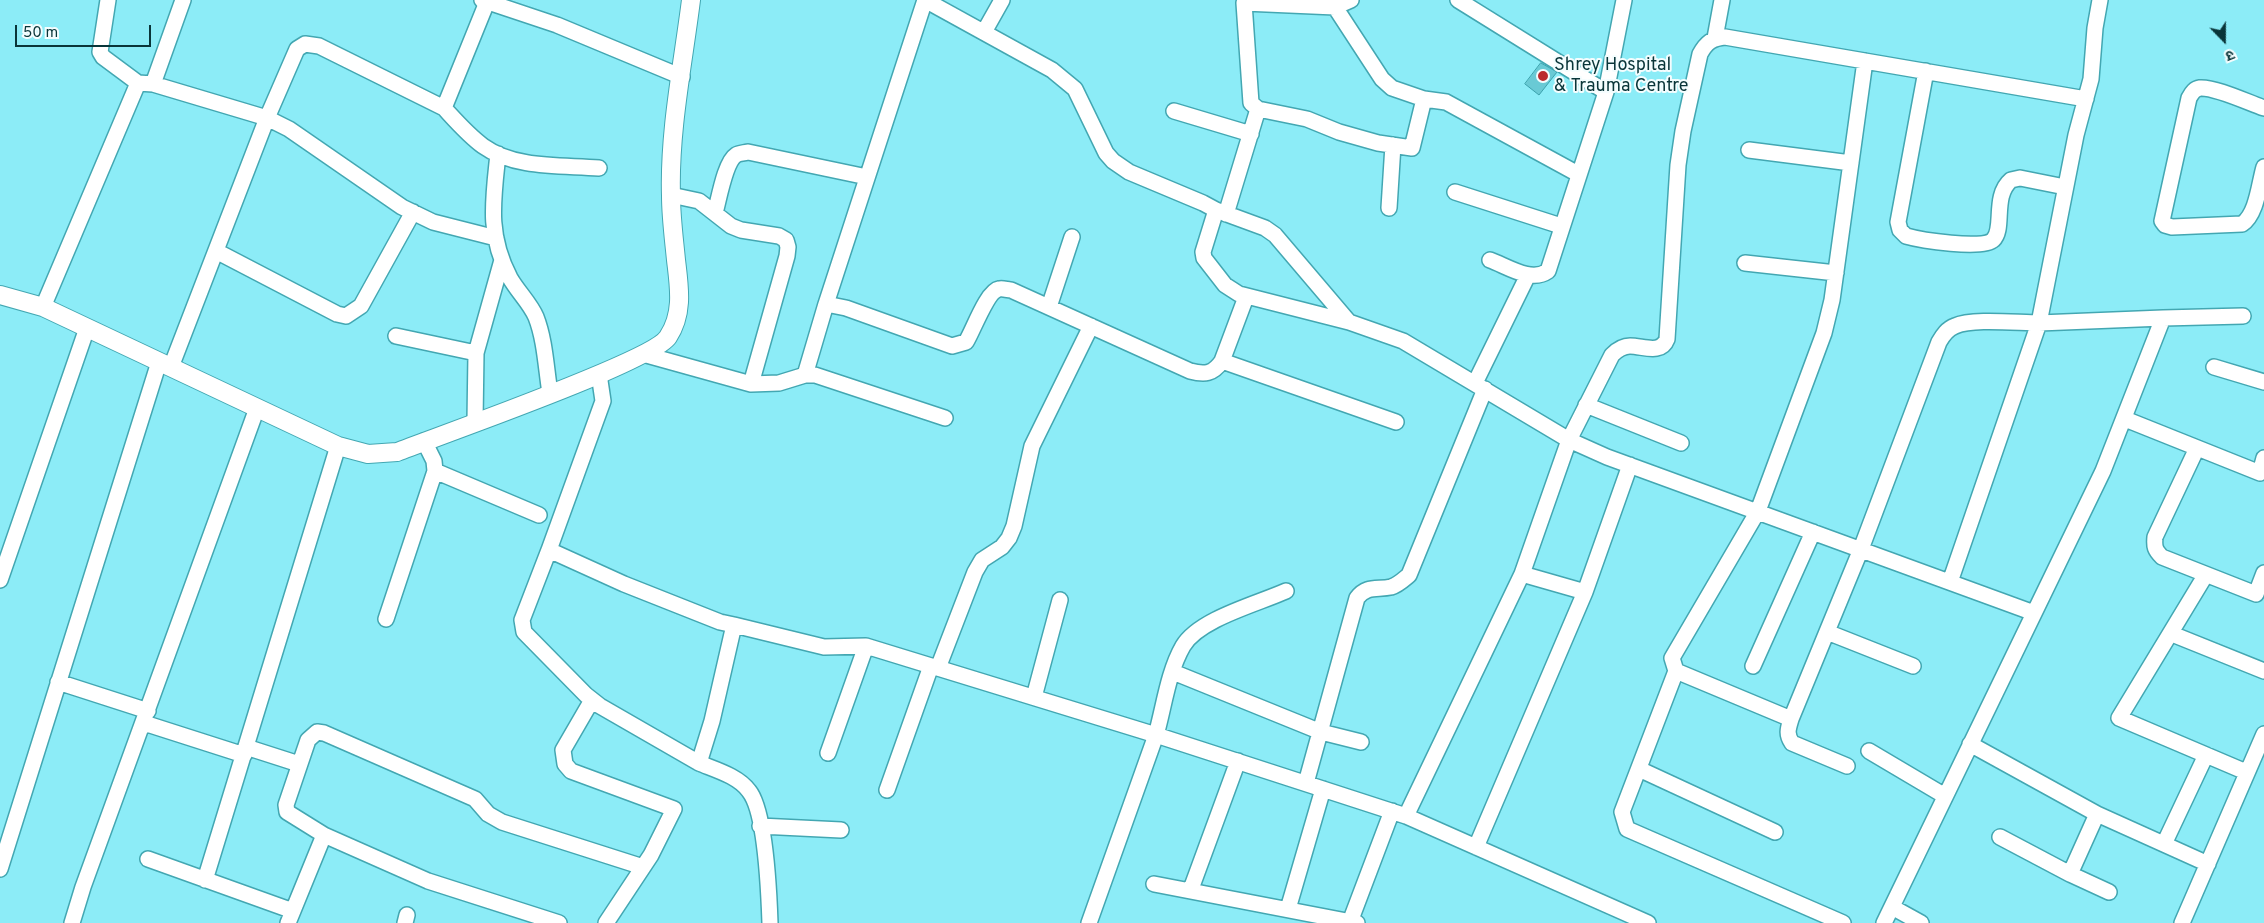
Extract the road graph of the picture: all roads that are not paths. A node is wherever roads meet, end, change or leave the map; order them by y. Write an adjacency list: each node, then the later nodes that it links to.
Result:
1 (108, 0): 20 (street)
2 (183, 0): 20 (street)
3 (691, 0): 19 (street)
4 (925, 0): 15 (street); 37 (street)
5 (1002, 0): 15 (street)
6 (1351, 0): 14 (street)
7 (1458, 0): 21 (street)
8 (1624, 0): 21 (street)
9 (1722, 0): 16 (street)
10 (2100, 0): 23 (street)
11 (484, 1): 19 (street); 24 (street)
12 (1237, 1): 13 (street); 25 (street)
13 (1274, 2): 14 (street)
14 (1336, 8): 22 (street)
15 (984, 32): 43 (street)
16 (1715, 38): 17 (street); 77 (street)
17 (1865, 61): 18 (street); 33 (street)
18 (1926, 71): 23 (street); 38 (street)
19 (682, 77): 40 (street)
20 (145, 84): 28 (street); 57 (street)
21 (1606, 92): 36 (street)
22 (1424, 99): 30 (street); 36 (street)
23 (2086, 99): 38 (street)
24 (444, 108): 28 (street); 32 (street)
25 (1258, 108): 29 (street); 30 (street)
26 (2264, 108): 34 (street)
27 (1174, 111): 29 (street)
28 (267, 118): 42 (street); 48 (street)
29 (1251, 134): 43 (street)
30 (1393, 145): 41 (street)
31 (1750, 150): 33 (street)
32 (498, 154): 35 (street); 47 (street)
33 (1851, 163): 52 (street)
34 (2264, 167)
35 (599, 168)
36 (1578, 174): 45 (street)
37 (867, 177): 44 (street); 56 (street)
38 (2065, 187): 62 (street)
39 (1455, 192): 45 (street)
40 (670, 196): 44 (street); 67 (street)
41 (1389, 208)
42 (413, 212): 47 (street); 48 (street)
43 (1221, 212): 55 (street); 61 (street)
44 (715, 213): 74 (street)
45 (1562, 226): 53 (street)
46 (1072, 237): 58 (street)
47 (496, 238): 49 (street)
48 (216, 250): 69 (street)
49 (502, 260): 66 (street); 76 (street)
50 (1490, 260): 53 (street)
51 (1745, 263): 52 (street)
52 (1836, 273): 92 (street)
53 (1528, 275): 75 (street)
54 (0, 295): 57 (street)
55 (1246, 296): 61 (street); 68 (street)
56 (826, 304): 58 (street); 72 (street)
57 (43, 307): 64 (street)
58 (1048, 307): 63 (street)
59 (2243, 316): 60 (street)
60 (2163, 318): 62 (street); 80 (street)
61 (1349, 322): 75 (street)
62 (2038, 323): 95 (street); 101 (street)
63 (1091, 326): 68 (street); 113 (street)
64 (87, 328): 69 (street); 100 (street)
65 (396, 336): 66 (street)
66 (476, 353): 81 (street)
67 (643, 354): 71 (street); 74 (street)
68 (1222, 361): 82 (street)
69 (165, 364): 78 (street); 117 (street)
70 (2214, 367): 73 (street)
71 (598, 374): 76 (street); 96 (street)
72 (805, 375): 74 (street); 79 (street)
73 (2264, 382)
74 (751, 384)
75 (1480, 386): 83 (street); 122 (street)
76 (550, 393): 81 (street)
77 (1586, 405): 83 (street); 85 (street)
78 (257, 408): 86 (street); 120 (street)
79 (945, 418)
80 (2125, 419): 87 (street); 105 (street)
81 (476, 421): 84 (street)
82 (1396, 422)
83 (1569, 440): 89 (street); 97 (street)
84 (424, 441): 86 (street); 90 (street)
85 (1681, 443)
86 (338, 446): 128 (street)
87 (2197, 448): 91 (street); 99 (street)
88 (2264, 458): 91 (street)
89 (1630, 465): 92 (street); 103 (street)
90 (435, 471): 93 (street); 106 (street)
91 (2262, 474)
92 (1758, 511): 94 (street); 114 (street)
93 (539, 515)
94 (1813, 532): 95 (street); 111 (street)
95 (1861, 549): 101 (street); 108 (street)
96 (550, 550): 107 (street); 119 (street)
97 (1522, 574): 103 (street); 141 (street)
98 (2264, 574): 99 (street)
99 (2205, 576): 109 (street)
100 (0, 580)
101 (1950, 582): 105 (street)
102 (1286, 591): 116 (street)
103 (1585, 592): 149 (street)
104 (1060, 600): 118 (street)
105 (2034, 613): 126 (street)
106 (386, 618)
107 (734, 625): 110 (street); 132 (street)
108 (1827, 632): 112 (street); 121 (street)
109 (2172, 634): 115 (street); 130 (street)
110 (866, 646): 113 (street); 129 (street)
111 (1753, 666)
112 (1913, 666)
113 (934, 667): 118 (street); 139 (street)
114 (1676, 671): 121 (street); 135 (street)
115 (2264, 671)
116 (1173, 672): 122 (street); 124 (street)
117 (58, 682): 120 (street); 153 (street)
118 (1034, 697): 124 (street)
119 (592, 700): 132 (street); 152 (street)
120 (146, 717): 128 (street); 163 (street)
121 (1791, 719): 134 (street)
122 (1321, 732): 125 (street); 137 (street)
123 (2264, 734): 136 (street)
124 (1156, 735): 131 (street); 167 (street)
125 (1361, 742)
126 (1970, 744): 140 (street); 142 (street)
127 (1869, 750): 140 (street)
128 (245, 751): 133 (street); 155 (street)
129 (828, 753)
130 (2206, 755): 136 (street); 148 (street)
131 (1238, 761): 137 (street); 157 (street)
132 (700, 763): 143 (street)
133 (299, 764): 146 (street); 152 (street)
134 (1847, 766)
135 (1639, 769): 145 (street); 169 (street)
136 (2246, 772): 151 (street)
137 (1306, 783): 138 (street)
138 (1323, 788): 141 (street); 160 (street)
139 (887, 790)
140 (1945, 796): 159 (street)
141 (1399, 813): 149 (street); 162 (street)
142 (2097, 814): 148 (street); 154 (street)
143 (760, 826): 144 (street); 166 (street)
144 (841, 830)
145 (1775, 832)
146 (324, 835): 161 (street); 164 (street)
147 (2000, 837): 154 (street)
148 (2164, 844): 151 (street)
149 (1476, 847): 168 (street)
150 (148, 859): 155 (street)
151 (2208, 864): 172 (street)
152 (643, 867): 165 (street)
153 (0, 869)
154 (2070, 874): 158 (street)
155 (205, 880): 161 (street)
156 (1154, 884): 157 (street)
157 (1191, 889): 160 (street)
158 (2109, 892)
159 (1892, 907): 170 (street); 171 (street)
160 (1288, 909): 162 (street)
161 (291, 917)
162 (1354, 922)
163 (72, 923)
164 (559, 923)
165 (606, 923)
166 (770, 923)
167 (1089, 923)
168 (1648, 923)
169 (1843, 923)
170 (1884, 923)
171 (1921, 923)
172 (2182, 923)

